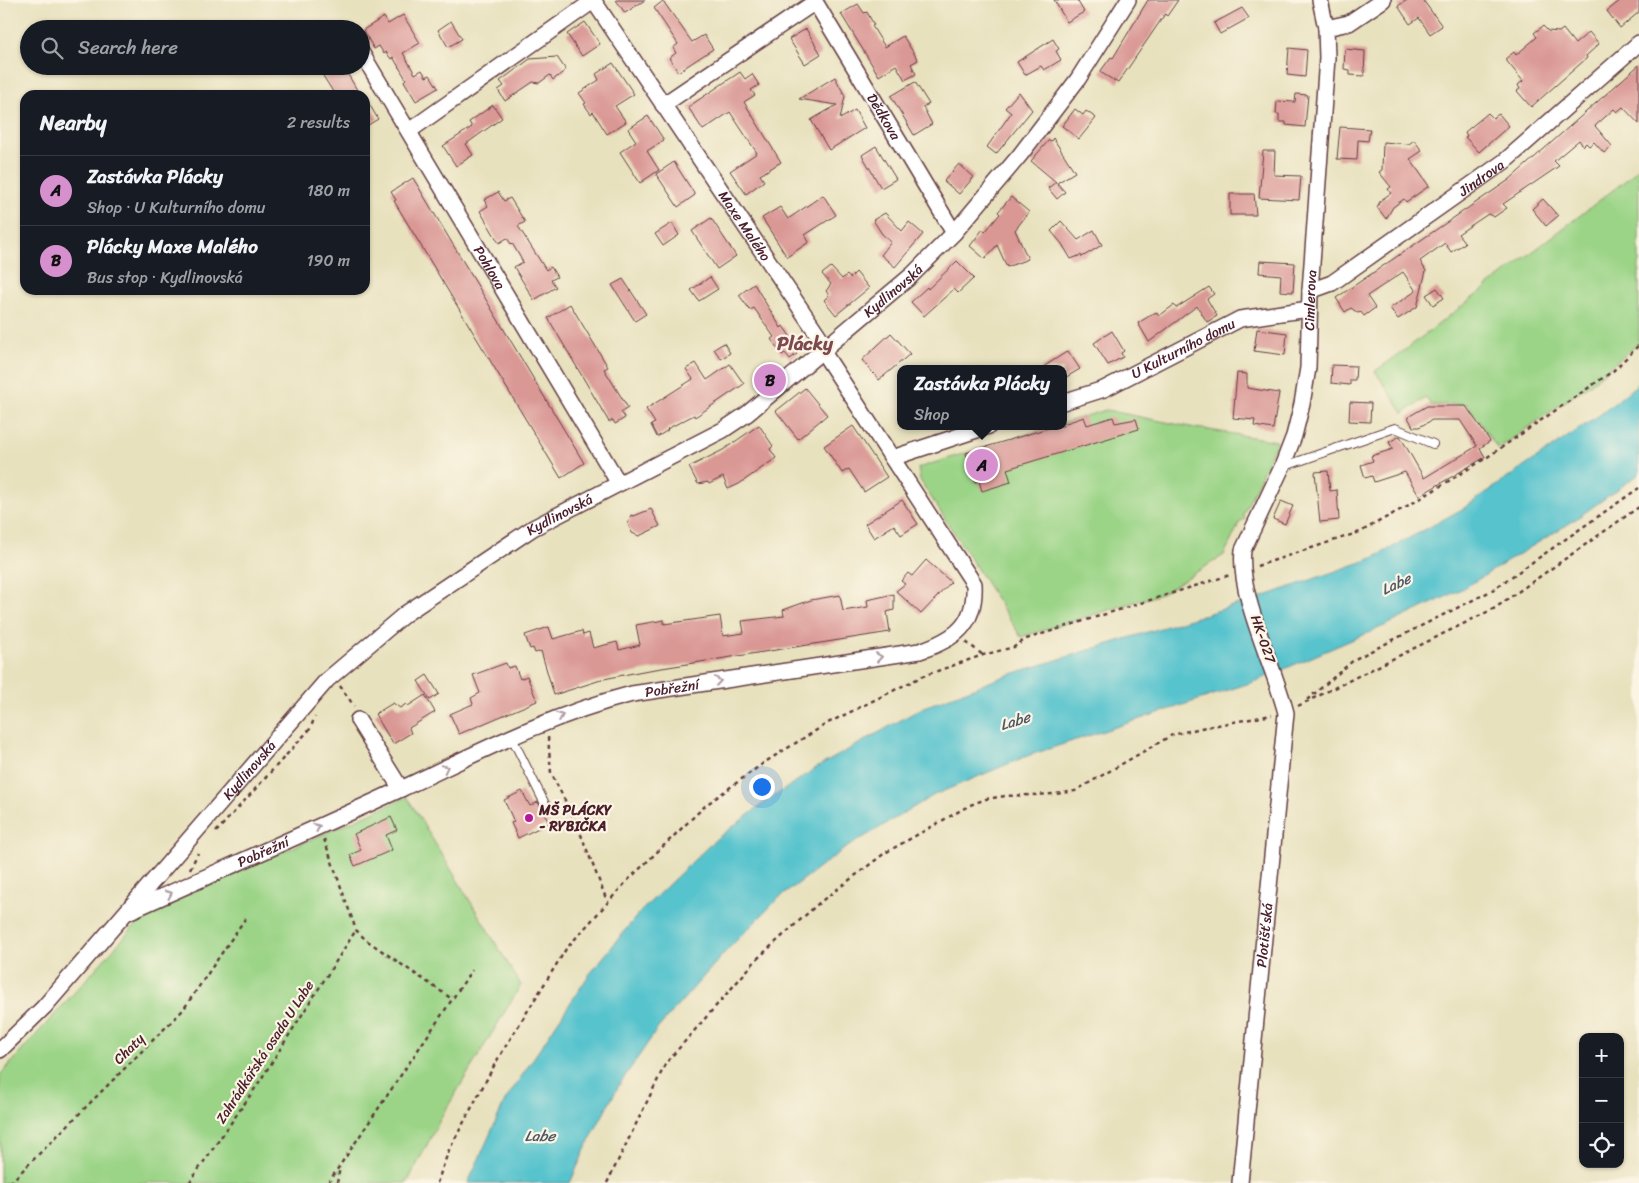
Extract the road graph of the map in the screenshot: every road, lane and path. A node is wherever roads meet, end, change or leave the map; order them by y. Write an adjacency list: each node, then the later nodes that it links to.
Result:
1 (593, 0): 9 (street, Maxe Malého); 10 (street, Maxe Malého)
2 (1128, 0): 11 (street, Kydlinovská)
3 (1320, 0): 6 (street, Cimlerova)
4 (1383, 0): 6 (street)
5 (815, 1): 9 (street); 11 (street, Dědkova)
6 (1326, 28): 12 (street, Cimlerova)
7 (1639, 43): 12 (street, Jindrova)
8 (370, 67): 10 (street, Pohlova)
9 (663, 105): 15 (street, Maxe Malého)
10 (409, 131): 21 (street, Pohlova)
11 (954, 233): 15 (street, Kydlinovská)
12 (1310, 291): 13 (street, Cimlerova)
13 (1309, 309): 16 (street, U Kulturního domu); 20 (street, Cimlerova)
14 (1639, 345): 24 (path)
15 (825, 350): 19 (street, Pobřežní); 21 (street, Kydlinovská)
16 (1067, 401)
17 (977, 430): 19 (street)
18 (1433, 444): 20 (lane)
19 (892, 458): 26 (street, Pobřežní)
20 (1282, 467): 24 (street, Cimlerova)
21 (618, 482): 42 (street, Kydlinovská)
22 (1639, 488): 23 (path)
23 (1639, 507)
24 (1243, 571): 25 (street, Cimlerova); 27 (path)
25 (1245, 589): 29 (street, HK-027)
26 (955, 634): 27 (path); 33 (street, Pobřežní, one-way to 26)
27 (983, 655): 41 (path)
28 (332, 690): 32 (path)
29 (1280, 690): 31 (street, Plotišťská)
30 (318, 712): 38 (path)
31 (1286, 713): 54 (path); 55 (street, Plotišťská)
32 (358, 720): 35 (street)
33 (544, 722): 34 (street, Pobřežní); 41 (path)
34 (511, 736): 35 (street, Pobřežní, one-way to 34); 36 (lane)
35 (401, 789): 37 (street, Pobřežní)
36 (547, 808)
37 (319, 826): 40 (street, Pobřežní, one-way to 37); 44 (path)
38 (212, 838)
39 (198, 852): 40 (path)
40 (191, 884): 42 (street, Pobřežní, one-way to 40)
41 (607, 901): 53 (path)
42 (124, 914): 47 (street, Kydlinovská)
43 (247, 916): 49 (path, Chaty)
44 (356, 930): 46 (path); 50 (path, Zahrádkářská osada U Labe)
45 (472, 970): 46 (path)
46 (452, 999): 48 (path)
47 (0, 1050)
48 (341, 1165): 51 (path); 52 (path)
49 (10, 1183)
50 (189, 1183)
51 (328, 1183)
52 (337, 1183)
53 (437, 1183)
54 (607, 1183)
55 (1240, 1183)

